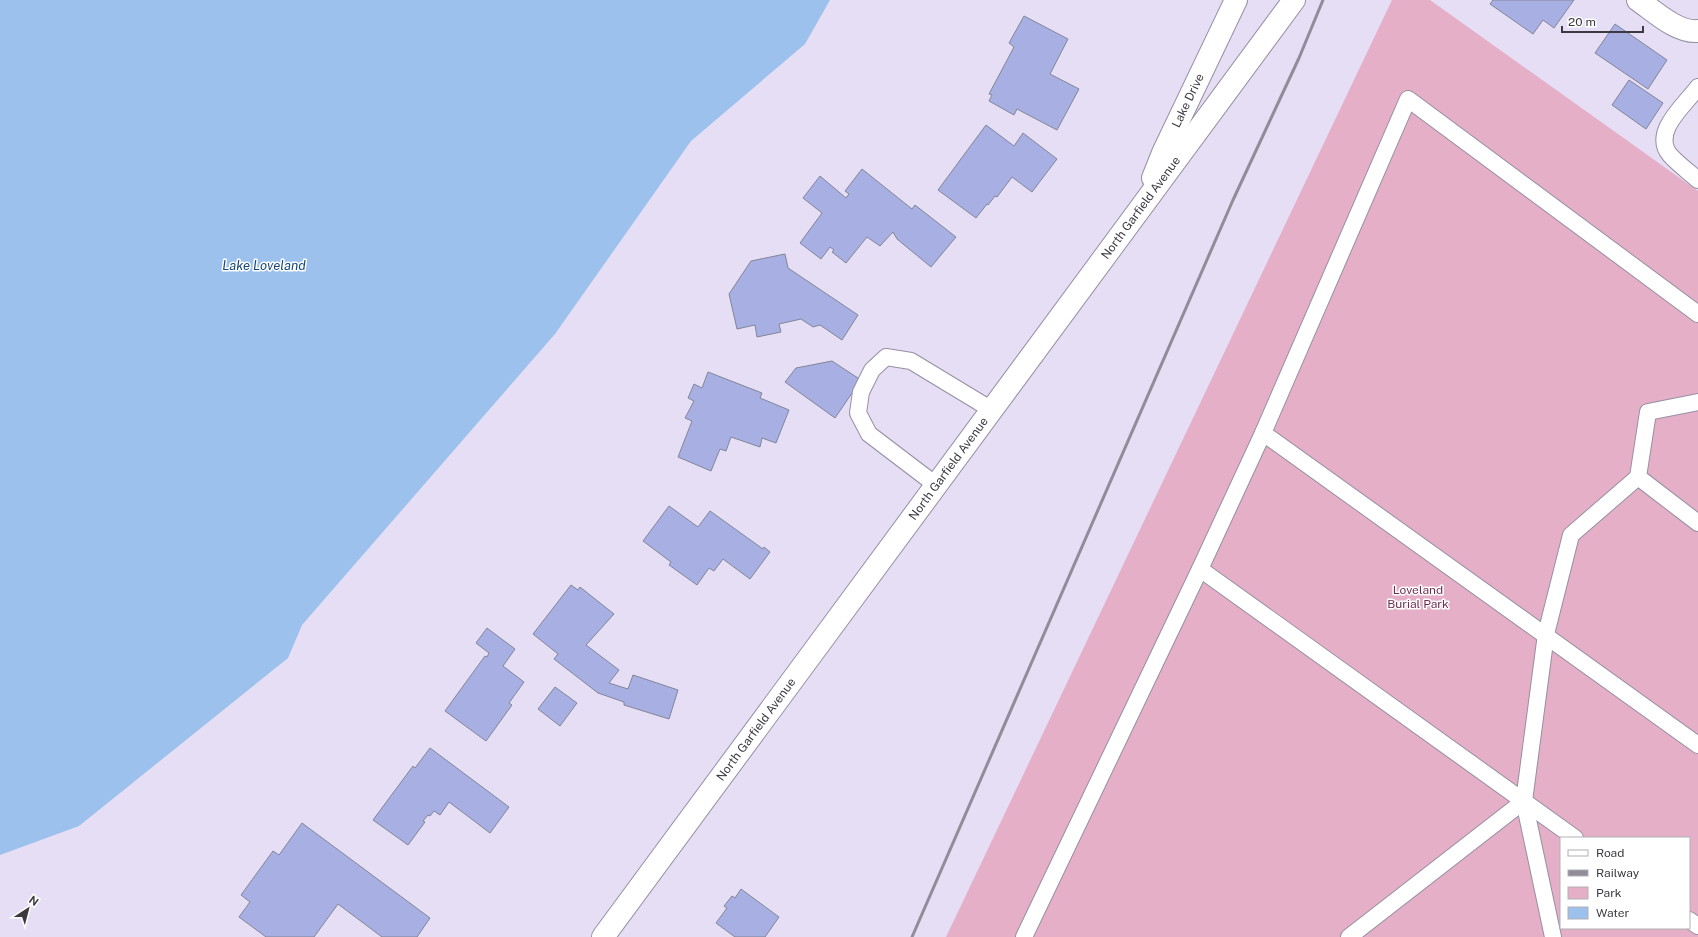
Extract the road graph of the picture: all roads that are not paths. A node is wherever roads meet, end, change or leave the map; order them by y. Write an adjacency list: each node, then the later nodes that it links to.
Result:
1 (1236, 0): 7 (street, Lake Drive)
2 (1294, 0): 7 (street, North Garfield Avenue)
3 (1638, 0): 4 (street)
4 (1698, 30)
5 (1698, 87): 6 (lane)
6 (1698, 180)
7 (1144, 204): 10 (street, North Garfield Avenue)
8 (1698, 314): 11 (lane)
9 (1698, 402): 12 (lane)
10 (992, 410): 13 (street, North Garfield Avenue); 13 (lane)
11 (1263, 433): 15 (lane); 16 (lane)
12 (1638, 477): 14 (lane); 16 (lane)
13 (936, 485): 20 (street, North Garfield Avenue)
14 (1698, 523)
15 (1200, 569): 18 (lane); 21 (lane)
16 (1546, 634): 17 (lane); 18 (lane)
17 (1698, 745)
18 (1524, 802): 19 (lane); 22 (lane); 23 (lane)
19 (1574, 837)
20 (603, 937)
21 (1024, 937)
22 (1349, 937)
23 (1553, 937)

